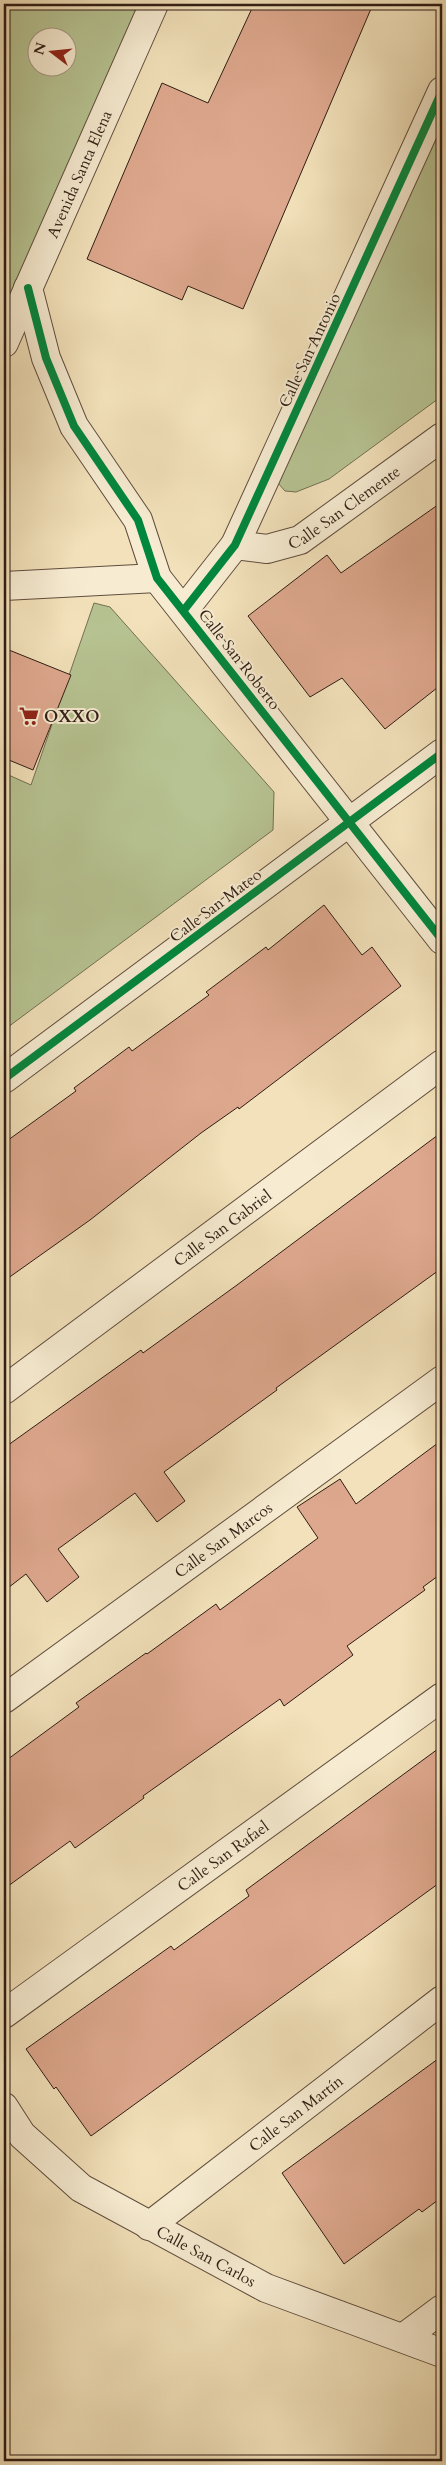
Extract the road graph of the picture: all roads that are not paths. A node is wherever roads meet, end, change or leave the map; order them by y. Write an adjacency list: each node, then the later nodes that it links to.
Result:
1 (154, 4): 3 (street, Avenida Santa Elena)
2 (442, 91): 6 (street, Calle San Antonio)
3 (28, 288): 4 (street, Avenida Santa Elena); 7 (street, Calle San Roberto)
4 (4, 343)
5 (442, 437): 6 (street, Calle San Clemente)
6 (236, 545): 9 (street, Calle San Antonio)
7 (157, 578): 8 (street); 9 (street, Calle San Roberto)
8 (4, 586)
9 (184, 610): 11 (street, Calle San Roberto)
10 (442, 753): 11 (street, Calle San Mateo)
11 (349, 822): 12 (street, Calle San Roberto); 14 (street, Calle San Mateo)
12 (442, 940)
13 (442, 1064): 16 (street, Calle San Gabriel)
14 (4, 1079)
15 (442, 1380): 18 (street, Calle San Marcos)
16 (4, 1390)
17 (442, 1696): 20 (street, Calle San Rafael)
18 (4, 1699)
19 (442, 2000): 22 (street, Calle San Martín)
20 (4, 2014)
21 (4, 2107): 22 (street, Calle San Carlos)
22 (149, 2226): 24 (street, Calle San Carlos)
23 (442, 2309): 24 (street)
24 (403, 2338): 25 (street, Calle San Carlos)
25 (442, 2353)

